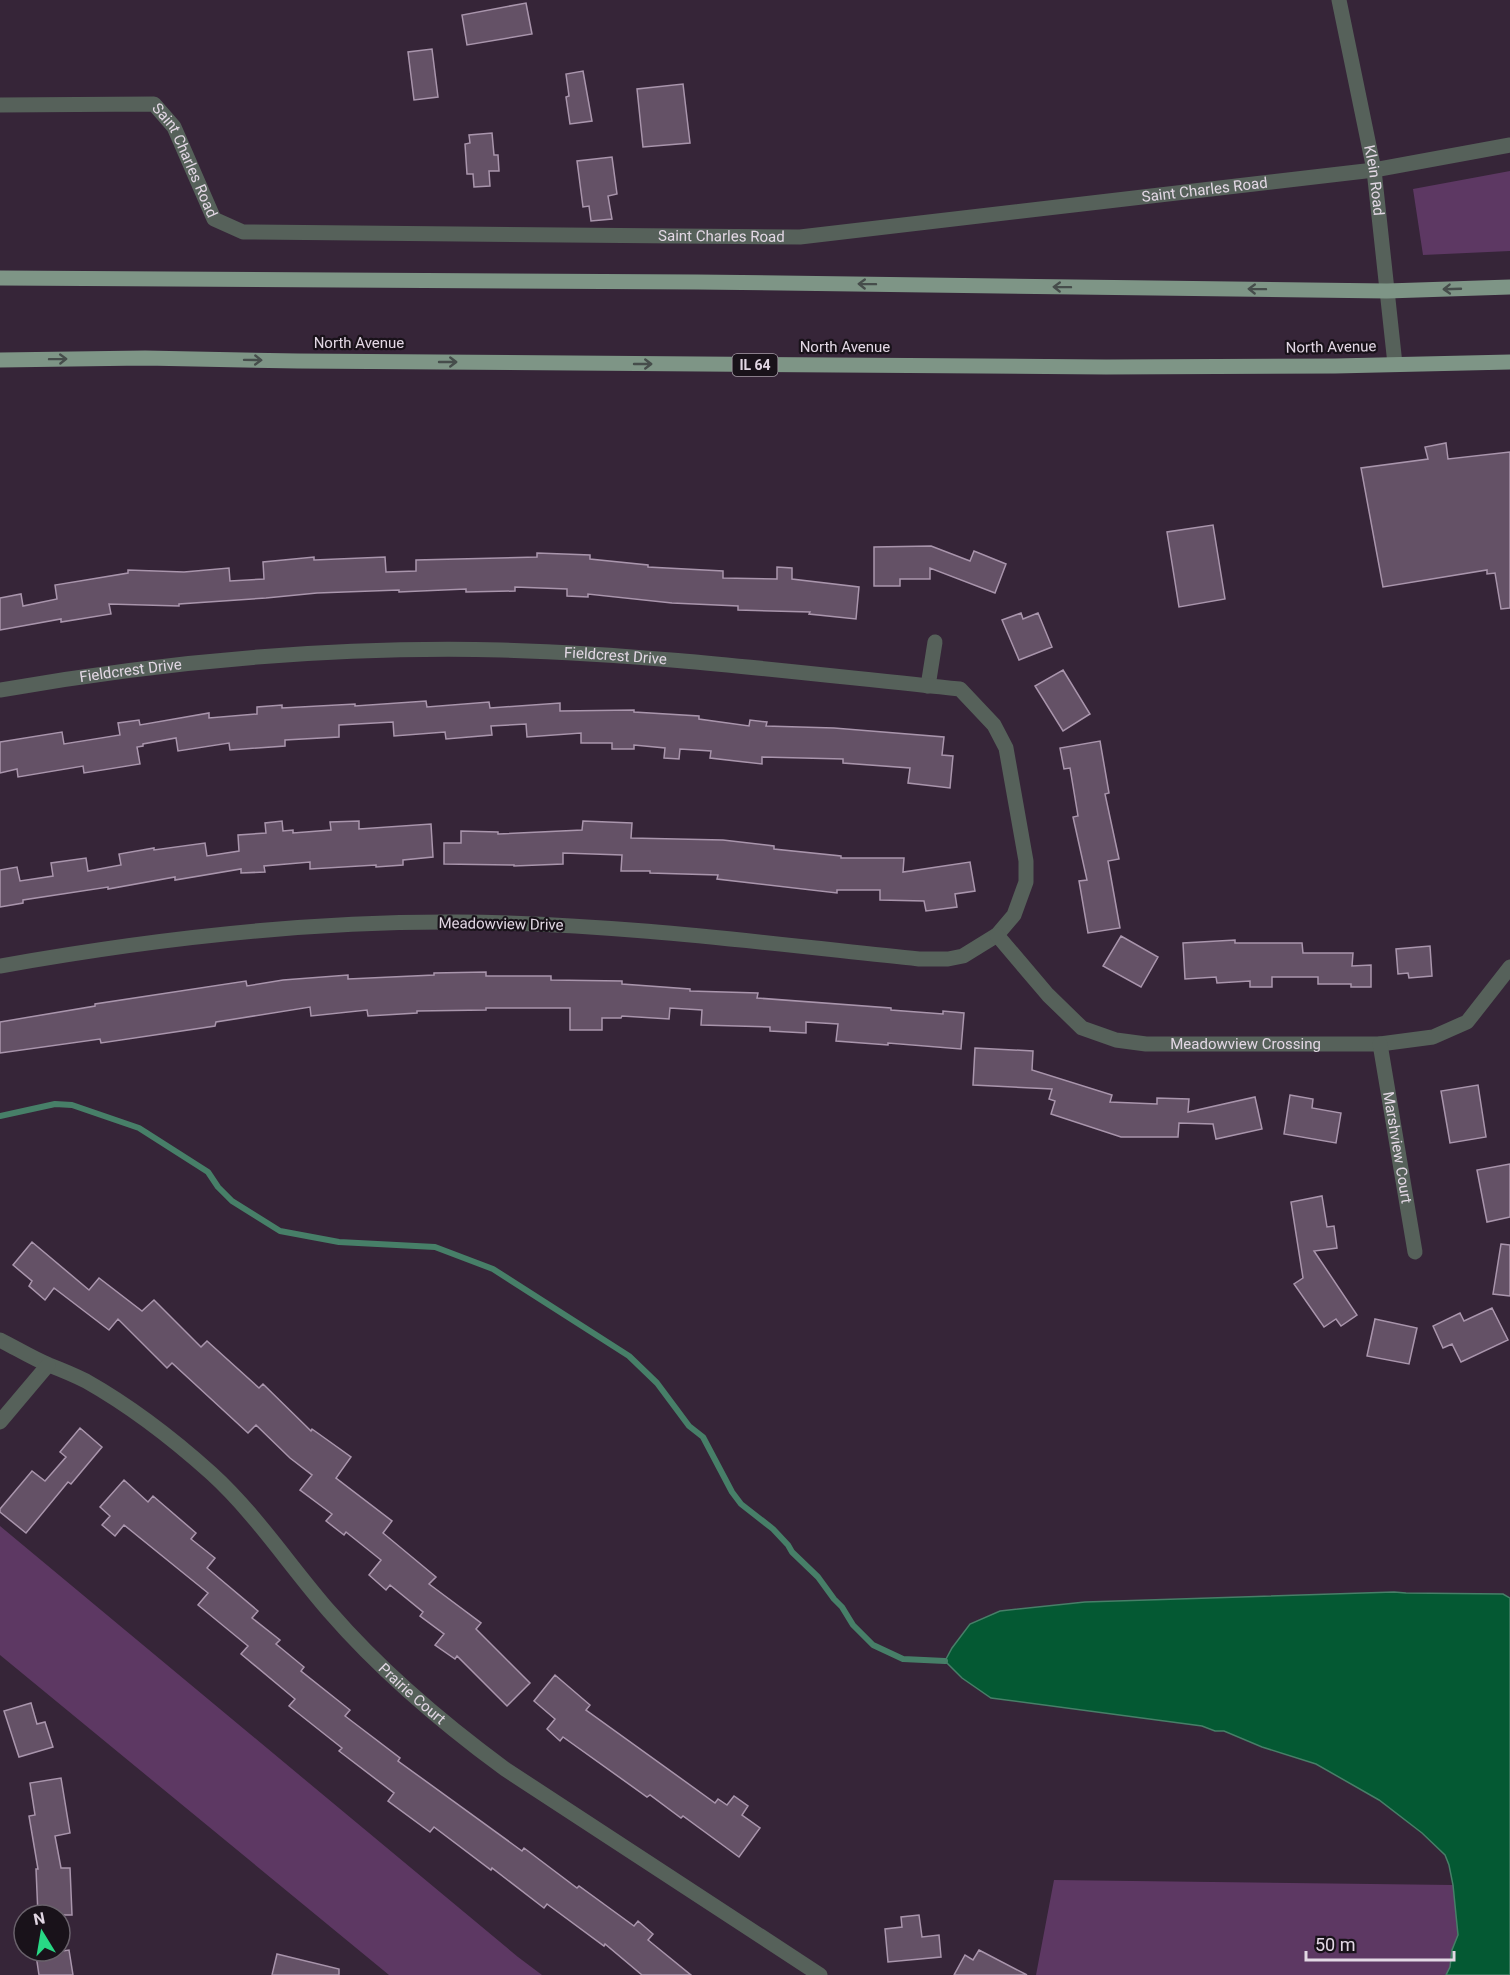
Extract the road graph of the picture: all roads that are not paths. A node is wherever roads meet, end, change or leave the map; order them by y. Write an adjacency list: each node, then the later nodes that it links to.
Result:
1 (1339, 0): 4 (street, Klein Road)
2 (0, 105): 4 (street, Saint Charles Road)
3 (1510, 145): 4 (street, Saint Charles Road)
4 (1374, 170): 7 (street, Klein Road)
5 (0, 278): 7 (main road, one-way to 5)
6 (1510, 287): 7 (main road, one-way to 7)
7 (1387, 291): 10 (street, Klein Road)
8 (0, 360): 10 (main road, North Avenue / IL 64, one-way to 10)
9 (1510, 362): 10 (main road, North Avenue / IL 64)
10 (1395, 364)
11 (935, 642): 12 (street)
12 (928, 686): 13 (street, Fieldcrest Drive); 14 (street, Fieldcrest Drive)
13 (0, 690)
14 (997, 935): 15 (street, Meadowview Drive); 17 (street, Meadowview Crossing)
15 (0, 966)
16 (1510, 967): 17 (street, Meadowview Crossing)
17 (1380, 1044): 18 (street, Marshview Court)
18 (1415, 1252)
19 (0, 1340): 20 (street, Prairie Court)
20 (48, 1365): 21 (street); 22 (street, Prairie Court)
21 (0, 1422)
22 (820, 1975)

